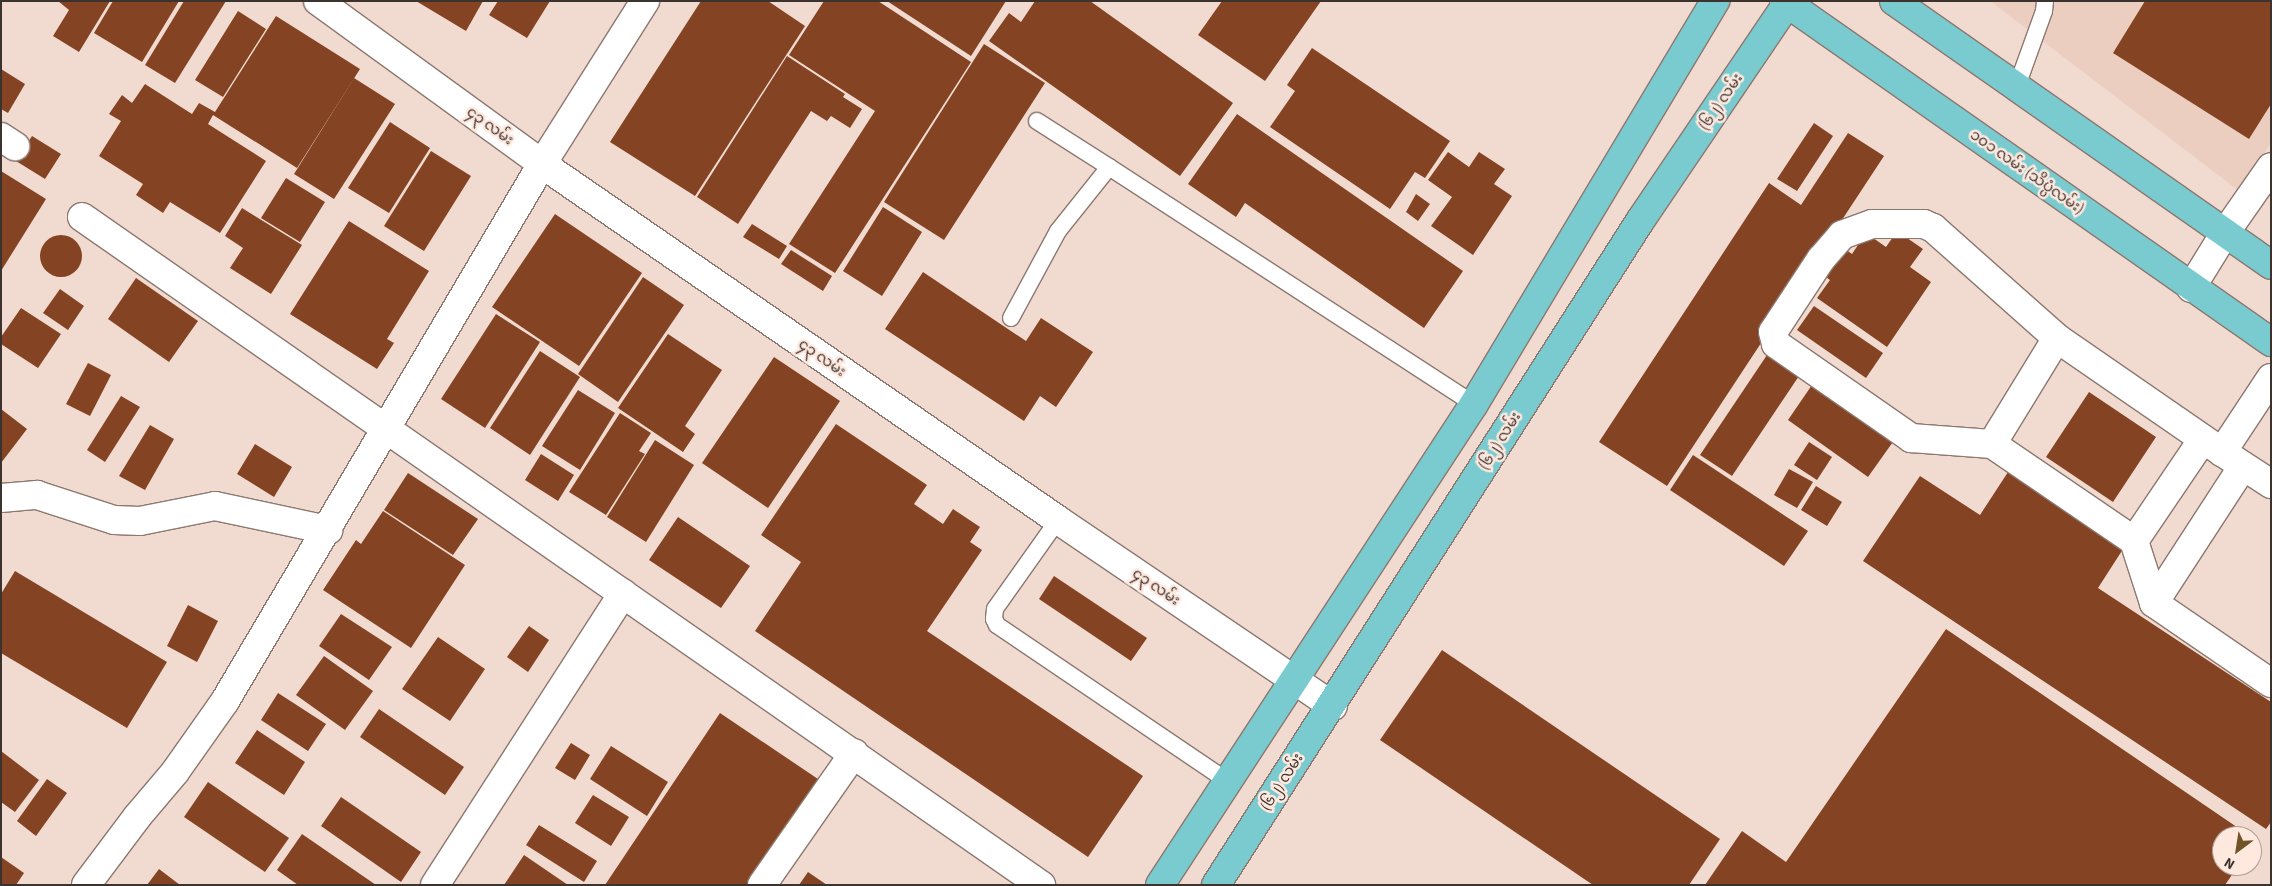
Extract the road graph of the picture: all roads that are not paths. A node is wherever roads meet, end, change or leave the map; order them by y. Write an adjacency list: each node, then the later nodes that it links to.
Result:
1 (318, 1): 9 (street, ၄၃ လမ်း)
2 (645, 1): 9 (street)
3 (1715, 1): 20 (main road)
4 (1894, 1): 7 (main road)
5 (2045, 1): 7 (lane)
6 (1787, 2): 15 (main road, ၁၀၁ လမ်း (သိပ္ပံလမ်း)); 33 (main road, (၆၂) လမ်း)
7 (2017, 86): 13 (main road)
8 (1037, 121): 11 (lane)
9 (542, 164): 21 (street); 26 (street, ၄၃ လမ်း)
10 (2271, 167): 13 (street)
11 (1109, 168): 16 (lane); 20 (lane)
12 (82, 217): 21 (street)
13 (2225, 233): 14 (main road); 15 (street)
14 (2271, 266)
15 (2192, 288): 18 (main road, ၁၀၁ လမ်း (သိပ္ပံလမ်း))
16 (1011, 318)
17 (2057, 338): 22 (street); 22 (street); 23 (street)
18 (2271, 342)
19 (2271, 378): 23 (street)
20 (1474, 404): 31 (main road)
21 (388, 428): 27 (street); 29 (street)
22 (1992, 444): 28 (street)
23 (2223, 453): 24 (street); 28 (street); 30 (street)
24 (2271, 484)
25 (1, 498): 27 (street)
26 (1058, 520): 31 (street, ၄၃ လမ်း); 35 (lane)
27 (328, 530): 36 (street)
28 (2134, 541): 30 (street)
29 (623, 593): 34 (street); 37 (street)
30 (2154, 603): 32 (street)
31 (1293, 680): 33 (street, ၄၃ လမ်း); 35 (main road)
32 (2271, 683)
33 (1332, 706): 41 (main road, (၆၂) လမ်း)
34 (854, 753): 38 (street); 39 (street)
35 (1227, 782): 40 (main road)
36 (86, 885)
37 (435, 885)
38 (762, 885)
39 (1041, 885)
40 (1160, 885)
41 (1216, 885)

